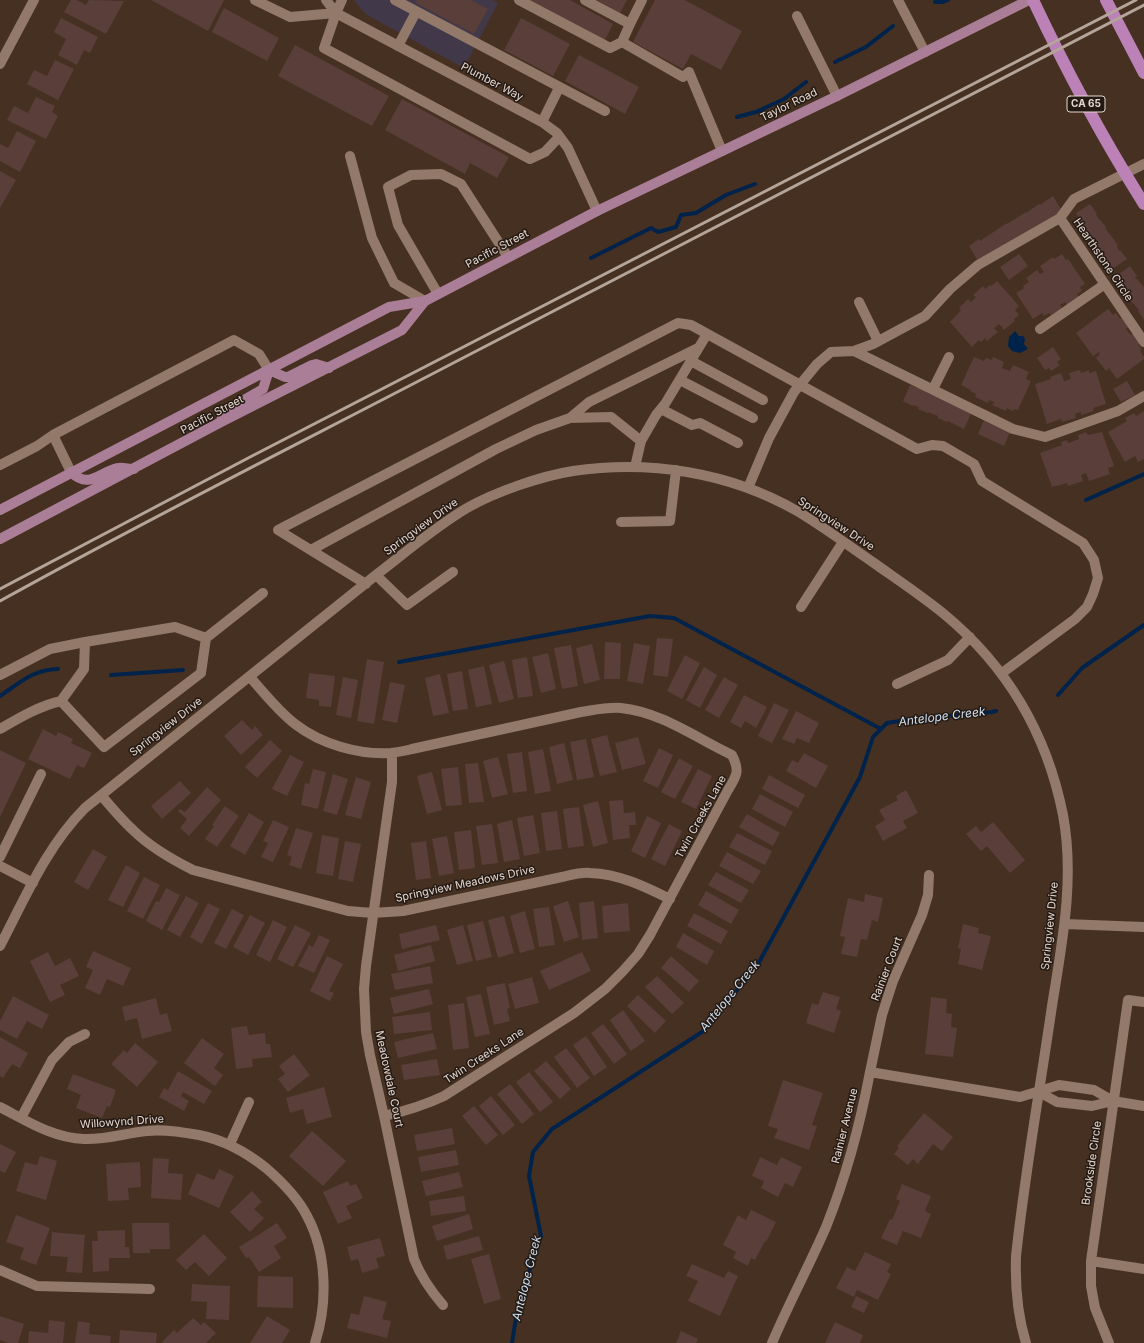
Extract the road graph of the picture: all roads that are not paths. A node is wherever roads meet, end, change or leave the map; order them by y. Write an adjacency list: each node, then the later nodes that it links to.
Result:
1 (34, 0): 20 (street)
2 (255, 0): 14 (street)
3 (326, 0): 14 (street)
4 (342, 0): 14 (street)
5 (395, 0): 13 (street)
6 (519, 0): 17 (street)
7 (585, 0): 16 (street)
8 (642, 0): 16 (street)
9 (898, 0): 19 (street)
10 (1029, 0): 19 (main road, Taylor Road)
11 (1033, 0): 30 (highway, CA 65)
12 (1106, 0): 21 (highway)
13 (416, 12): 18 (street); 22 (street)
14 (336, 13): 18 (street, Plumber Way); 26 (street)
15 (797, 16): 23 (street)
16 (630, 24): 17 (street)
17 (622, 42): 27 (street)
18 (398, 46): 25 (street, Plumber Way)
19 (925, 52): 23 (main road, Taylor Road)
20 (0, 64)
21 (1144, 73)
22 (559, 88): 24 (street); 25 (street)
23 (837, 96): 27 (main road, Taylor Road)
24 (605, 111)
25 (542, 122): 26 (street, Plumber Way)
26 (559, 137): 31 (street, Plumber Way)
27 (722, 151): 31 (main road, Taylor Road)
28 (350, 156): 37 (street)
29 (1144, 164): 32 (street)
30 (1144, 204)
31 (597, 211): 33 (main road, Taylor Road)
32 (1060, 218): 35 (street, Hearthstone Circle); 41 (street, Hearthstone Circle)
33 (558, 231): 34 (main road, Pacific Street)
34 (508, 257): 36 (main road, Pacific Street); 36 (street)
35 (1105, 284): 39 (street); 42 (street, Hearthstone Circle)
36 (438, 294): 37 (main road, Pacific Street)
37 (425, 301): 47 (main road, Pacific Street); 48 (main road, Pacific Street)
38 (859, 302): 41 (street)
39 (1040, 329)
40 (707, 334): 43 (street); 50 (street); 71 (street)
41 (878, 341): 44 (street, Hearthstone Circle)
42 (1144, 342)
43 (698, 348): 46 (street); 55 (street)
44 (854, 351): 50 (street, Hearthstone Circle); 51 (street, Hearthstone Circle)
45 (949, 357): 51 (street)
46 (691, 361): 49 (street); 53 (street)
47 (329, 368): 48 (main road); 57 (main road, Pacific Street)
48 (269, 370): 57 (main road); 58 (street); 65 (main road, Pacific Street)
49 (680, 380): 54 (street); 56 (street)
50 (800, 385): 66 (street, Hearthstone Circle); 80 (street)
51 (932, 389): 52 (street, Hearthstone Circle)
52 (1144, 396)
53 (763, 400)
54 (661, 409): 59 (street); 60 (street)
55 (570, 418): 59 (street); 71 (street)
56 (754, 418)
57 (221, 422): 63 (main road, Pacific Street)
58 (53, 435): 61 (street); 65 (street)
59 (642, 441): 62 (street)
60 (738, 443)
61 (0, 465)
62 (634, 467): 64 (street, Springview Drive); 73 (street, Springview Drive)
63 (134, 469): 65 (main road); 69 (main road, Pacific Street)
64 (676, 470): 66 (street, Springview Drive); 68 (street)
65 (71, 472): 67 (main road, Pacific Street)
66 (748, 488): 70 (street, Springview Drive)
67 (0, 510)
68 (621, 522)
69 (0, 539)
70 (843, 542): 76 (street); 77 (street, Springview Drive)
71 (311, 550): 74 (street)
72 (452, 572): 73 (street)
73 (376, 575): 74 (street, Springview Drive)
74 (366, 584): 82 (street, Springview Drive)
75 (263, 593): 78 (street)
76 (802, 607)
77 (970, 637): 80 (street, Springview Drive); 83 (street)
78 (206, 638): 79 (street); 84 (street)
79 (85, 642): 81 (street); 84 (street)
80 (1002, 673): 95 (street, Springview Drive)
81 (0, 675)
82 (250, 677): 86 (street, Twin Creeks Lane); 88 (street, Springview Drive)
83 (897, 684)
84 (61, 701): 85 (street)
85 (0, 729)
86 (392, 753): 93 (street, Twin Creeks Lane); 94 (street, Meadowdale Court)
87 (41, 774): 89 (street)
88 (100, 795): 92 (street, Springview Drive); 94 (street, Springview Meadows Drive)
89 (0, 857)
90 (0, 866): 92 (street)
91 (929, 875): 100 (street, Rainier Court)
92 (34, 883): 97 (street, Springview Drive)
93 (670, 899): 94 (street, Springview Meadows Drive); 106 (street, Twin Creeks Lane)
94 (374, 913): 106 (street, Meadowdale Court)
95 (1065, 924): 96 (street); 101 (street, Springview Drive)
96 (1144, 927)
97 (0, 946)
98 (1144, 1002): 102 (street, Brookside Circle)
99 (85, 1034): 107 (street)
100 (870, 1072): 101 (street); 115 (street, Rainier Avenue)
101 (1039, 1092): 102 (street); 102 (street); 116 (street, Springview Drive)
102 (1113, 1101): 104 (street); 109 (street, Brookside Circle)
103 (249, 1102): 108 (street)
104 (1144, 1106)
105 (0, 1107): 107 (street, Willowynd Drive)
106 (384, 1116): 113 (street, Meadowdale Court)
107 (21, 1118): 108 (street, Willowynd Drive)
108 (230, 1144): 114 (street, Willowynd Drive)
109 (1091, 1261): 110 (street); 117 (street, Brookside Circle)
110 (1144, 1269)
111 (0, 1270): 112 (street)
112 (150, 1289)
113 (443, 1305)
114 (315, 1343)
115 (772, 1343)
116 (1026, 1343)
117 (1109, 1343)

